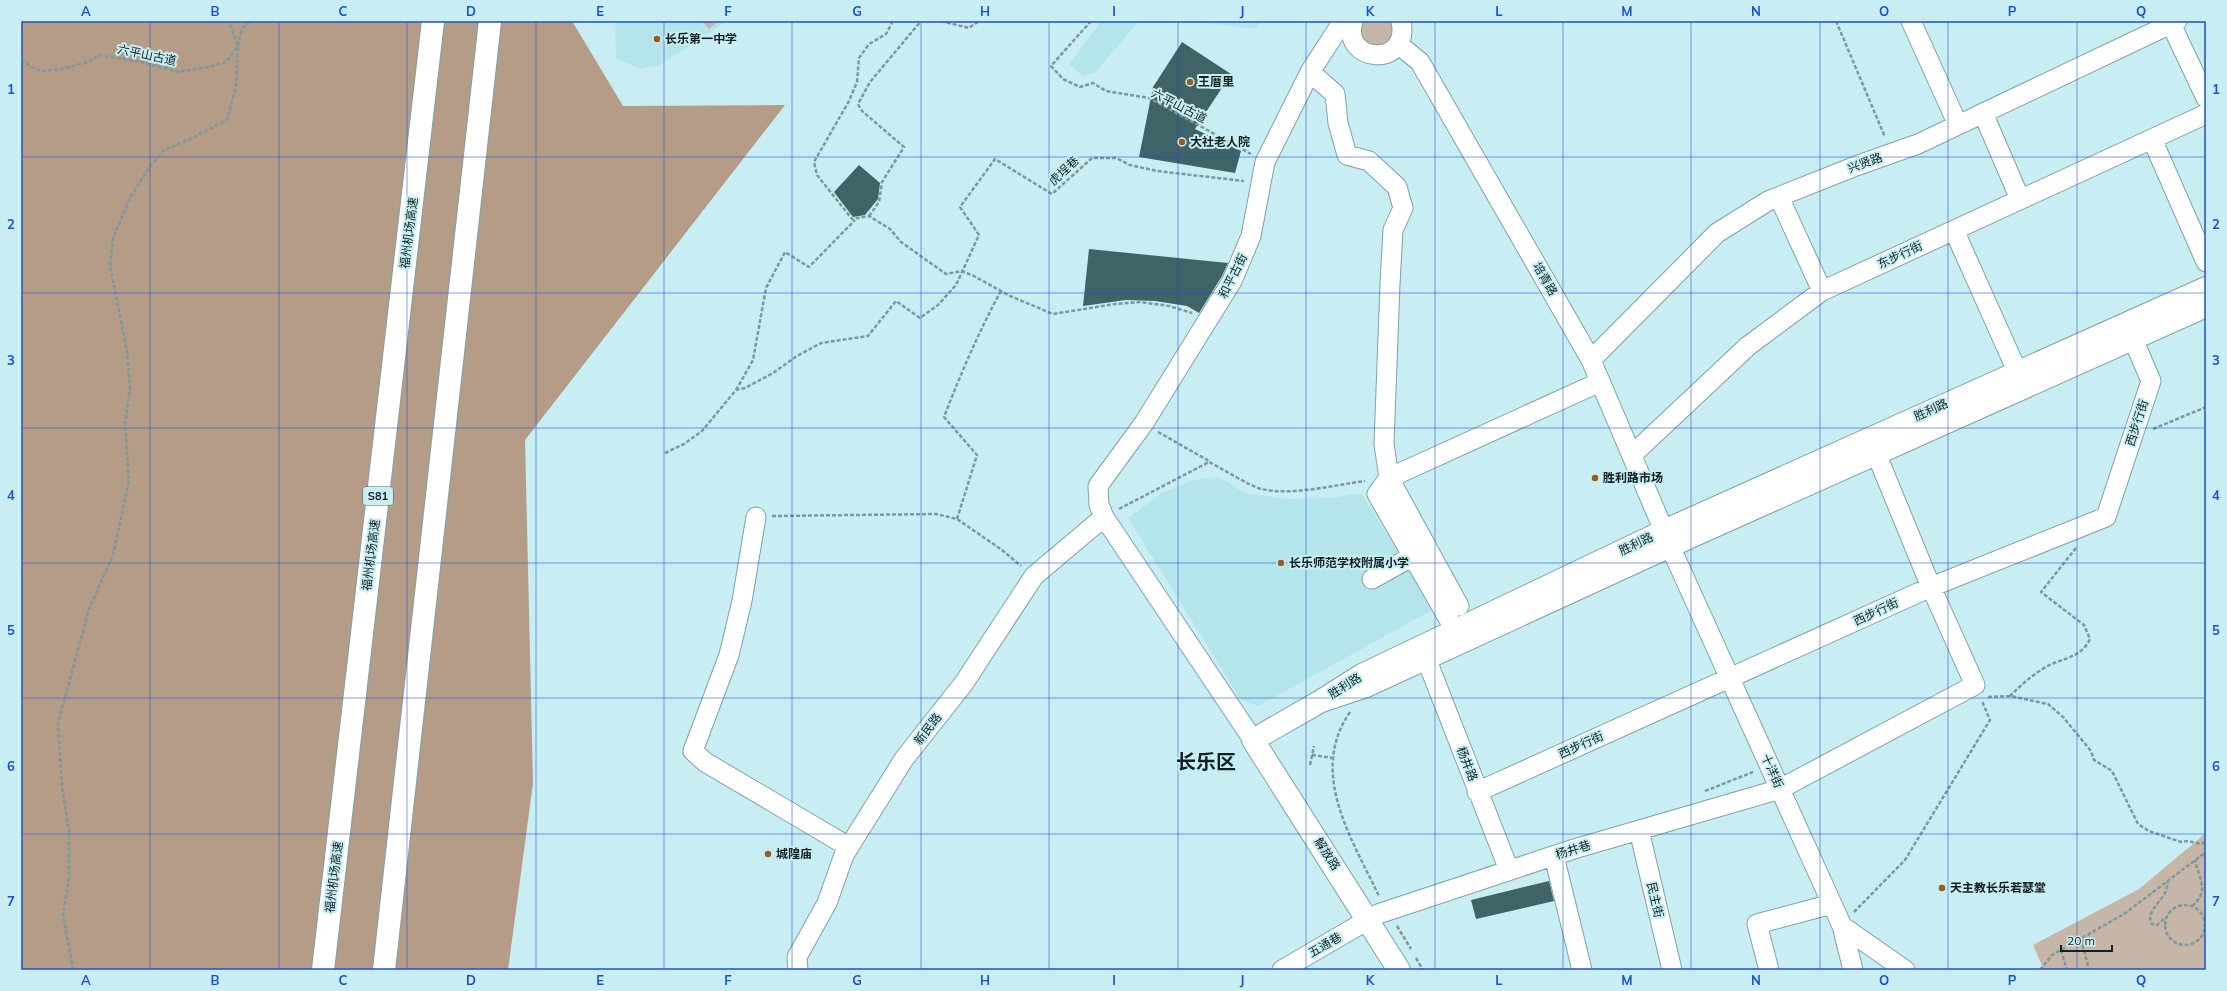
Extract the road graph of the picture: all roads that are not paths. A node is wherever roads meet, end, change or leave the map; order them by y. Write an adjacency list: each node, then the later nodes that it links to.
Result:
1 (434, 21): 51 (main road, 福州机场高速 / S81)
2 (490, 21): 52 (main road)
3 (1343, 21): 9 (street, 和平古街)
4 (1353, 21): 8 (street)
5 (1401, 21): 8 (street)
6 (1911, 21): 13 (street)
7 (2174, 22): 10 (street); 11 (street, 兴贤路)
8 (1398, 44): 23 (street, 培青路)
9 (1310, 72): 28 (street); 30 (street, 和平古街)
10 (2206, 98)
11 (1983, 113): 13 (street, 兴贤路); 16 (street)
12 (2206, 114): 14 (street, 东步行街)
13 (1958, 125): 15 (street, 兴贤路)
14 (2152, 139): 16 (street, 东步行街); 18 (street)
15 (1779, 197): 20 (street); 23 (street, 兴贤路)
16 (2020, 199): 17 (street, 东步行街)
17 (1954, 230): 20 (street, 东步行街); 24 (street)
18 (2206, 262)
19 (2206, 288): 24 (main road, 胜利路)
20 (1822, 291): 27 (street, 东步行街)
21 (2206, 306): 22 (main road, 胜利路)
22 (2133, 339): 26 (main road, 胜利路); 34 (street, 西步行街)
23 (1591, 360): 25 (street, 培青路)
24 (2018, 371): 31 (main road, 胜利路)
25 (1600, 382): 27 (street, 培青路); 28 (street)
26 (1876, 453): 31 (main road, 胜利路); 34 (street)
27 (1632, 455): 31 (street, 培青路)
28 (1389, 478): 32 (street); 35 (street)
29 (756, 517): 44 (street)
30 (1104, 517): 40 (street, 和平古街); 44 (street, 新民路)
31 (1667, 538): 36 (main road, 胜利路); 37 (main road, 胜利路); 38 (street, 十洋街)
32 (1413, 556): 33 (street); 36 (street)
33 (1372, 579)
34 (1931, 587): 38 (street, 西步行街); 41 (street, 杨井巷)
35 (1459, 606)
36 (1455, 630): 39 (main road, 胜利路)
37 (1426, 658): 39 (main road, 胜利路); 42 (street, 杨井路)
38 (1730, 679): 41 (street, 十洋街); 42 (street, 西步行街)
39 (1321, 701): 40 (main road)
40 (1253, 740): 48 (main road, 解放路)
41 (1780, 789): 43 (street, 杨井巷); 47 (street, 十洋街)
42 (1477, 792): 46 (street, 杨井路)
43 (1639, 830): 45 (street, 杨井巷); 56 (street, 民主街)
44 (849, 847): 53 (street, 新民路)
45 (1554, 856): 46 (street, 杨井巷); 55 (street)
46 (1509, 870): 48 (street, 杨井巷)
47 (1832, 904): 49 (street, 十洋街); 57 (street)
48 (1369, 919): 50 (main road, 解放路); 54 (street, 五通巷)
49 (1842, 926): 58 (street, 十洋街); 59 (street)
50 (1407, 963)
51 (323, 970)
52 (384, 970)
53 (798, 970)
54 (1282, 970)
55 (1582, 970)
56 (1672, 970)
57 (1769, 970)
58 (1853, 970)
59 (1905, 970)

